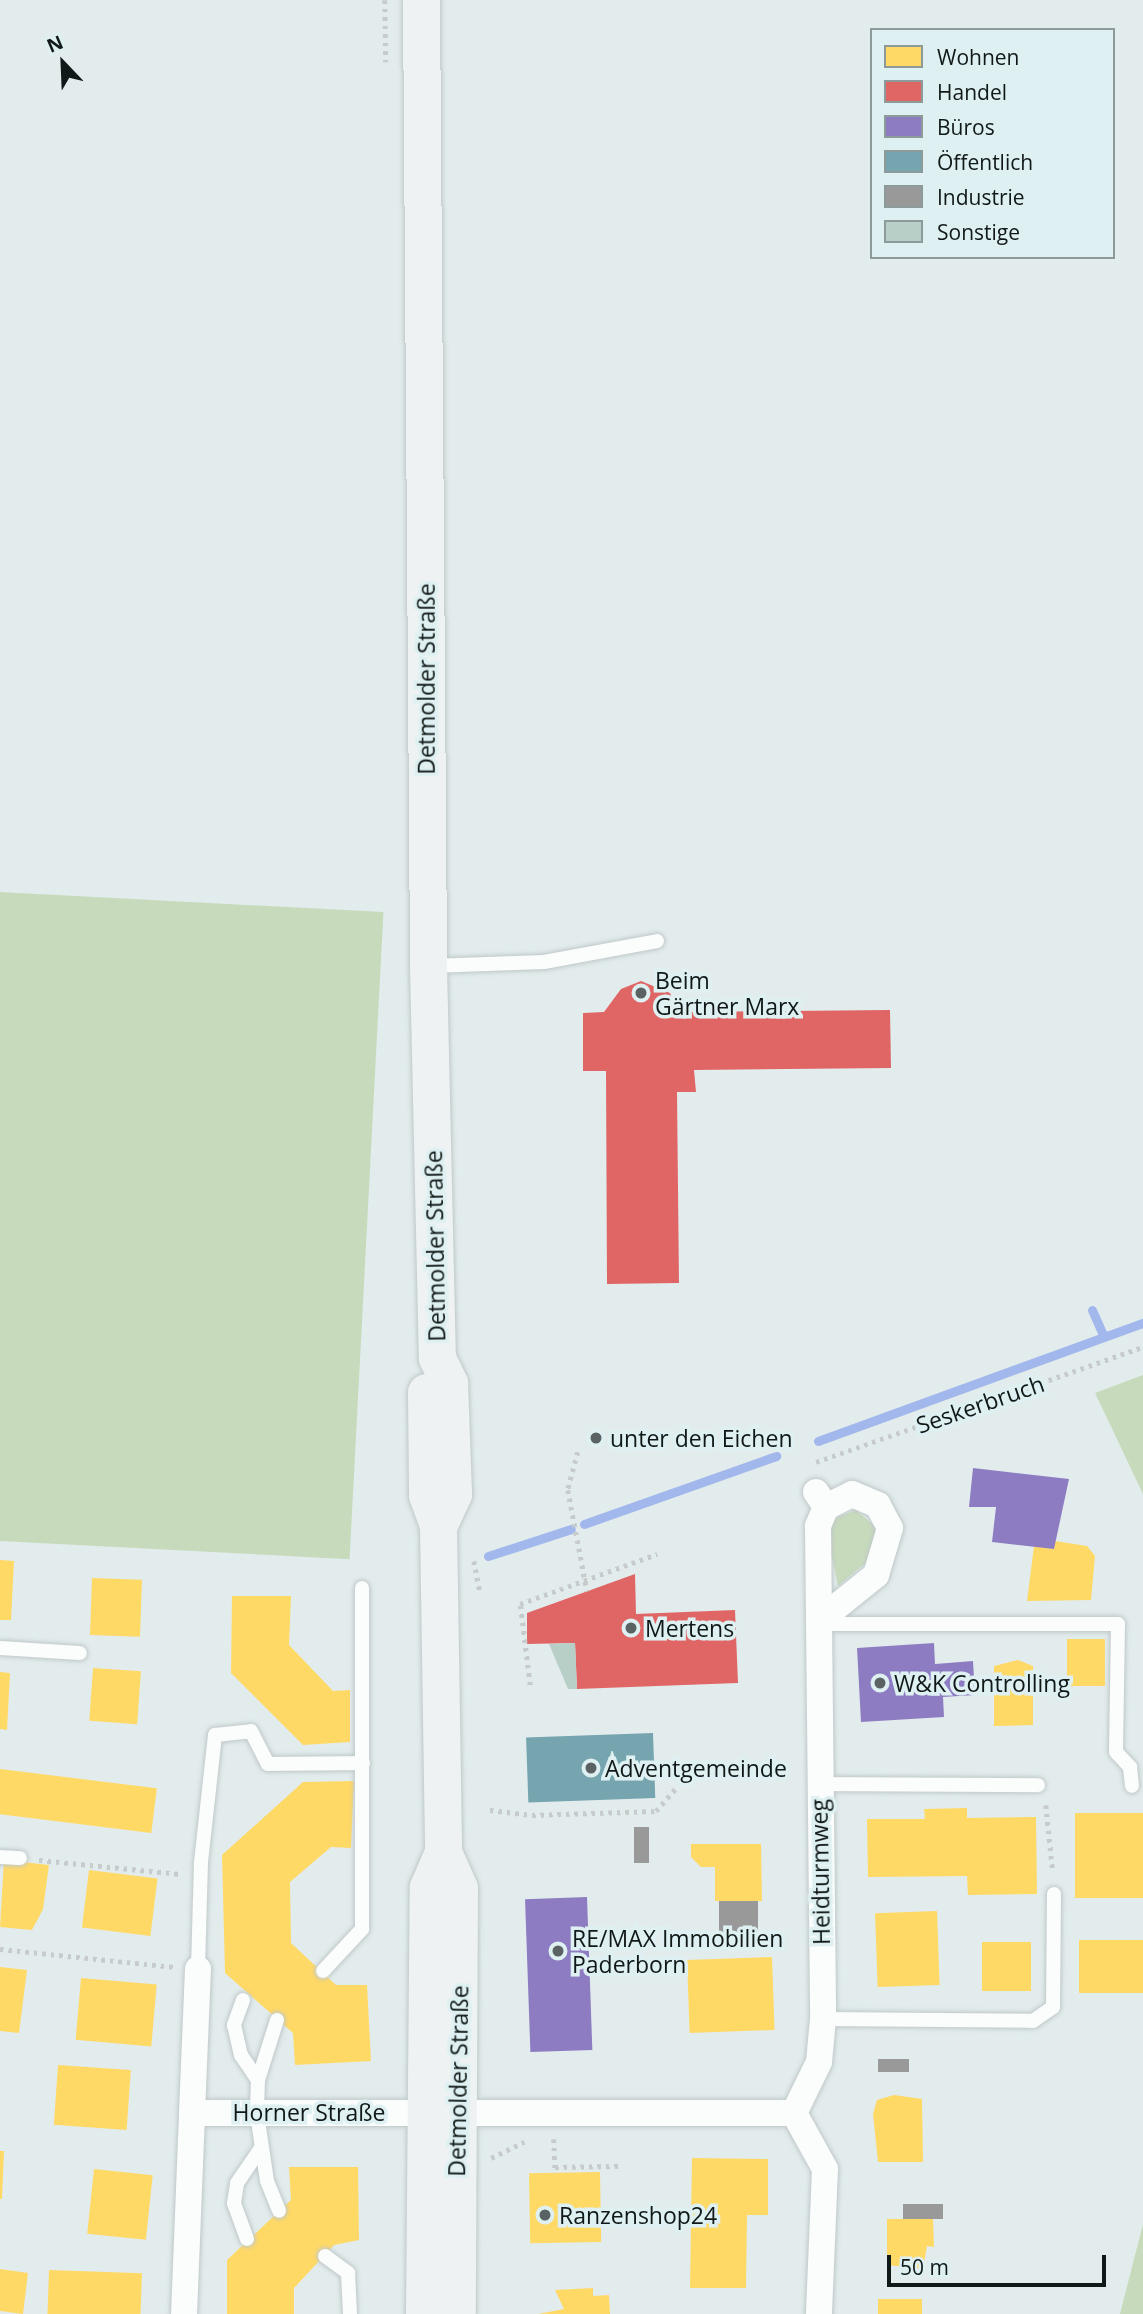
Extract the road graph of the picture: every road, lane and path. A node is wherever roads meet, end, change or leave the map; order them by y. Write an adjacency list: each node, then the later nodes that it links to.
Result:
1 (421, 0): 3 (main road, Detmolder Straße)
2 (657, 941): 3 (lane)
3 (428, 966): 32 (main road, Detmolder Straße)
4 (1143, 1347): 6 (path, Seskerbruch)
5 (578, 1452): 8 (path)
6 (816, 1462)
7 (657, 1554): 8 (path)
8 (584, 1580): 10 (path); 14 (path)
9 (362, 1588): 15 (lane)
10 (587, 1591)
11 (820, 1622): 11 (street, Heidturmweg); 16 (street, Heidturmweg); 19 (lane)
12 (0, 1648): 13 (lane)
13 (80, 1653)
14 (530, 1685)
15 (363, 1763): 26 (lane); 27 (lane)
16 (818, 1784): 17 (lane); 29 (street, Heidturmweg)
17 (1038, 1785): 24 (path)
18 (678, 1786): 20 (path)
19 (1132, 1786)
20 (490, 1810)
21 (0, 1857): 22 (lane)
22 (20, 1858): 23 (path)
23 (181, 1886)
24 (1054, 1894): 29 (lane)
25 (0, 1949): 26 (path)
26 (198, 1969): 33 (street)
27 (323, 1971)
28 (243, 2000): 31 (lane)
29 (823, 2019): 34 (street, Heidturmweg)
30 (277, 2020): 31 (lane)
31 (258, 2080): 35 (lane)
32 (442, 2111): 34 (street); 35 (street, Horner Straße); 44 (main road, Detmolder Straße); 45 (main road, Detmolder Straße)
33 (192, 2113): 35 (street, Horner Straße); 42 (street)
34 (794, 2113): 46 (street)
35 (257, 2114): 37 (lane)
36 (554, 2142): 38 (path)
37 (261, 2148): 39 (lane); 40 (lane)
38 (619, 2166)
39 (279, 2211)
40 (247, 2239)
41 (325, 2256): 43 (lane)
42 (184, 2314)
43 (350, 2314)
44 (424, 2314)
45 (457, 2314)
46 (820, 2314)

